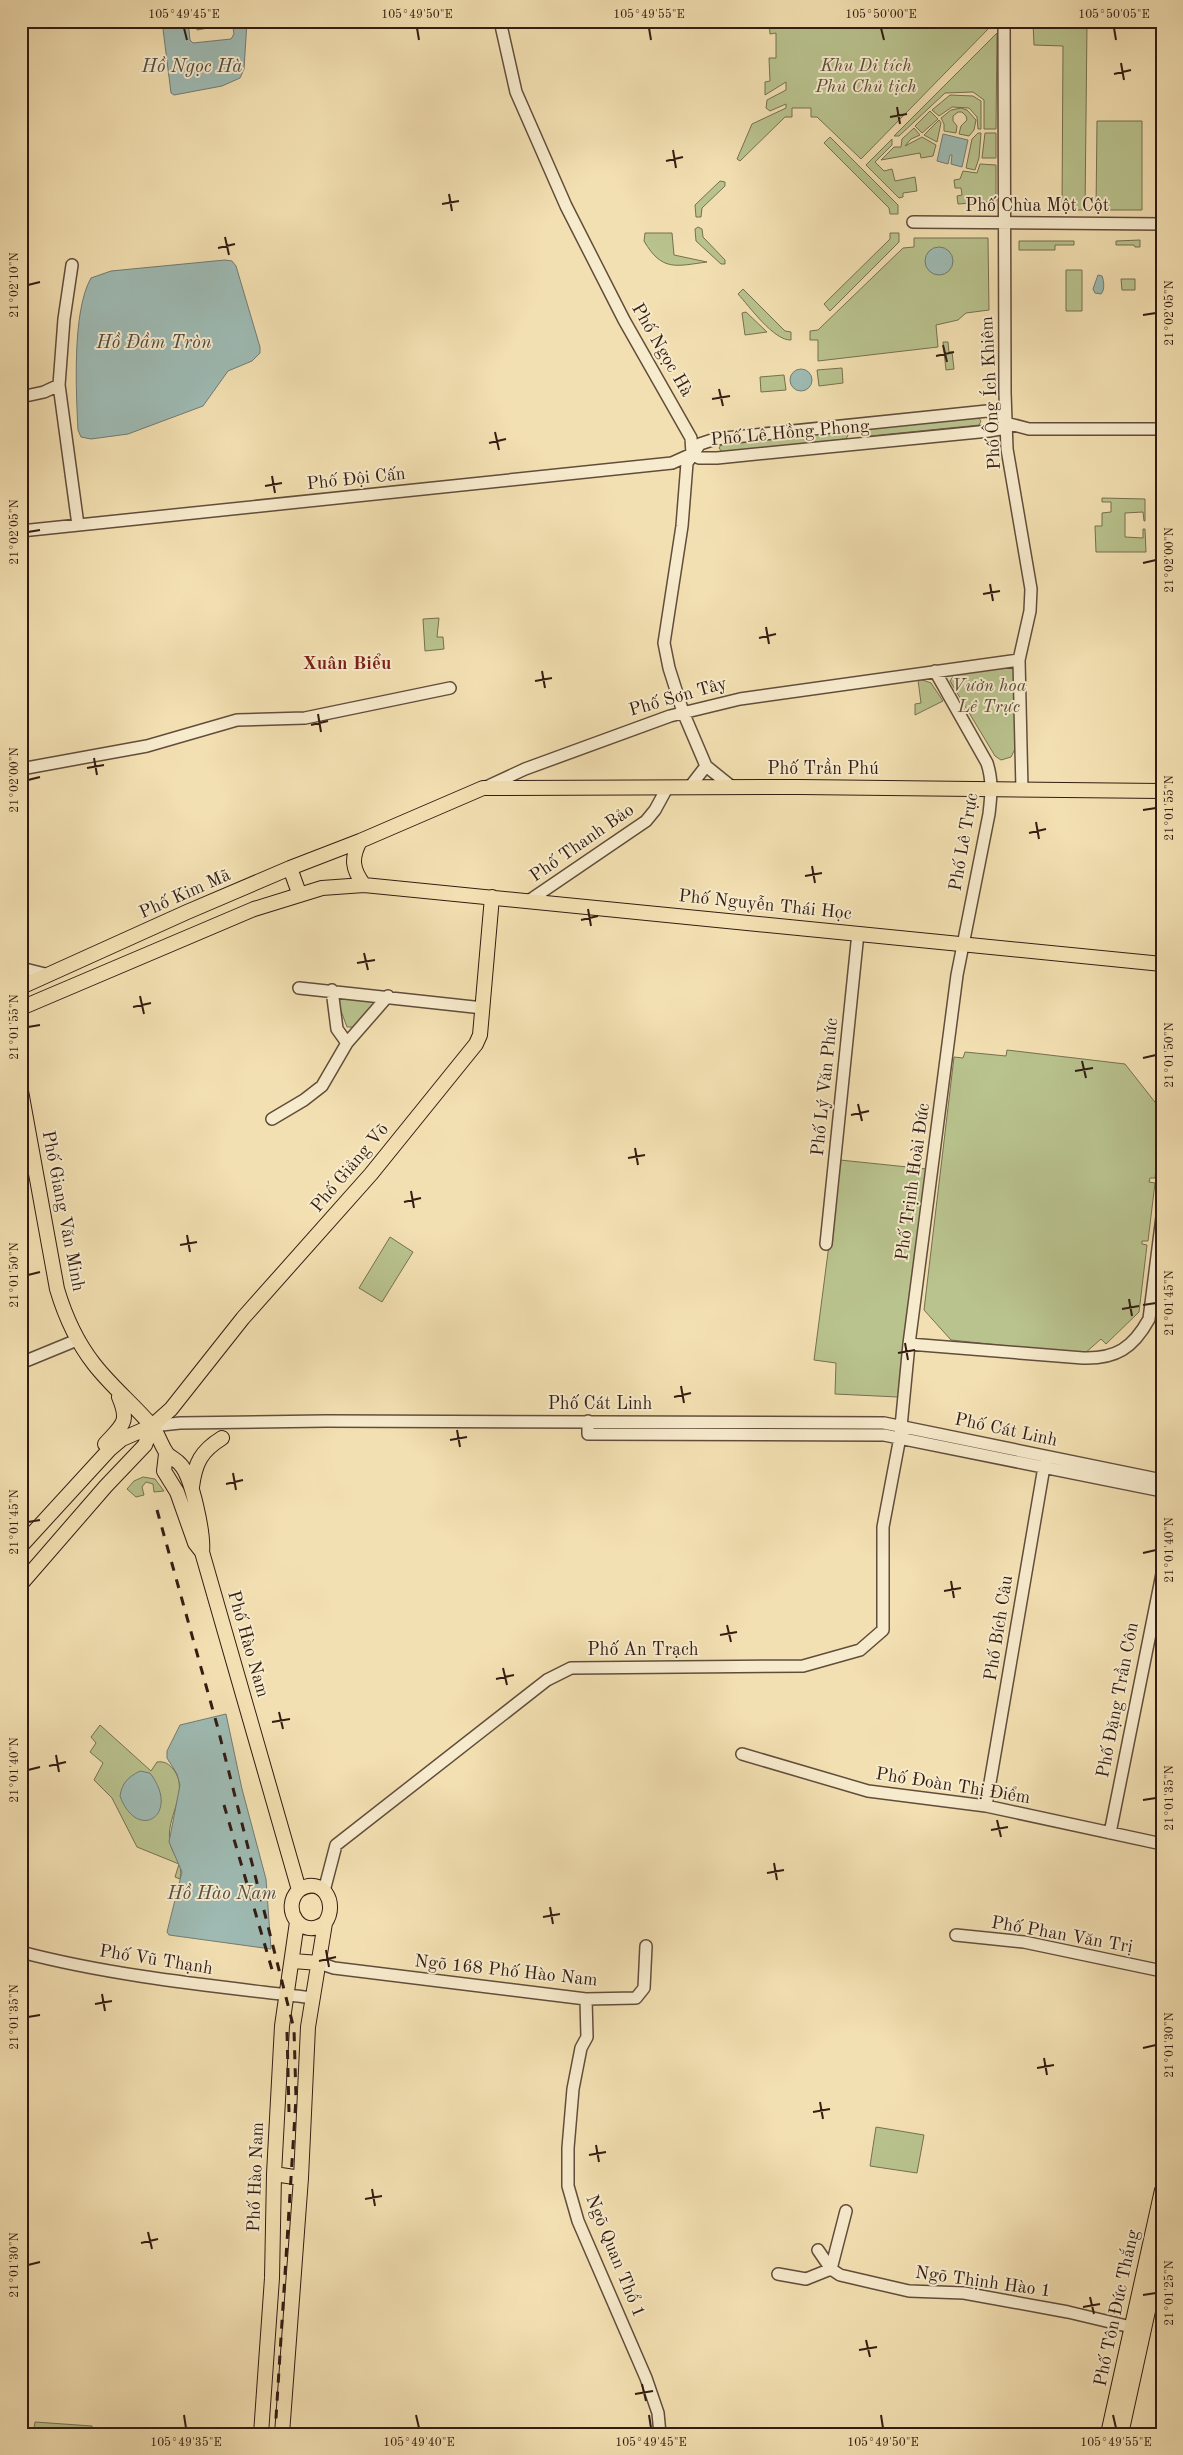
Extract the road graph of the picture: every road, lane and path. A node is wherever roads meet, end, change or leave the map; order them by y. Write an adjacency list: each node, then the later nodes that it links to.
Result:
1 (500, 21): 13 (street, Phố Ngọc Hà)
2 (1004, 21): 4 (street, Phố Ông Ích Khiêm)
3 (913, 222): 4 (street, Phố Chùa Một Cột)
4 (1004, 223): 5 (street, Phố Chùa Một Cột); 9 (street, Phố Ông Ích Khiêm)
5 (1162, 224)
6 (72, 265): 7 (street)
7 (59, 385): 8 (street); 14 (street)
8 (21, 397)
9 (1006, 423): 10 (street, Phố Lê Hồng Phong); 11 (street, Phố Lê Hồng Phong); 12 (street, Phố Lê Hồng Phong); 16 (street, Phố Ông Ích Khiêm)
10 (856, 424): 12 (street); 13 (street, Phố Lê Hồng Phong)
11 (1162, 429)
12 (858, 444): 13 (street, Phố Lê Hồng Phong)
13 (692, 454): 14 (street, Phố Đội Cấn); 19 (street, Phố Ngọc Hà)
14 (78, 525): 15 (street, Phố Đội Cấn)
15 (21, 531)
16 (1019, 660): 17 (street, Phố Sơn Tây); 27 (street, Phố Ông Ích Khiêm)
17 (935, 671): 19 (street, Phố Sơn Tây); 26 (street, Phố Lê Trực)
18 (450, 688): 21 (street)
19 (683, 712): 20 (street); 23 (street, Phố Sơn Tây)
20 (706, 766): 22 (street); 25 (street)
21 (21, 769)
22 (732, 787): 25 (main road, Phố Trần Phú); 26 (main road, Phố Trần Phú)
23 (483, 788): 24 (main road, Phố Trần Phú); 29 (main road, Phố Sơn Tây)
24 (667, 788): 25 (main road, Phố Trần Phú); 34 (street, Phố Thanh Bảo)
25 (689, 788)
26 (992, 790): 27 (main road, Phố Trần Phú); 36 (street, Phố Lê Trực)
27 (1022, 790): 28 (main road, Phố Trần Phú)
28 (1162, 791)
29 (363, 840): 30 (main road, Phố Kim Mã); 31 (main road)
30 (290, 868): 32 (main road); 39 (main road, Phố Kim Mã)
31 (364, 885): 32 (main road); 33 (main road, Phố Nguyễn Thái Học)
32 (299, 893): 44 (main road)
33 (492, 897): 34 (main road, Phố Nguyễn Thái Học); 45 (main road, Phố Giảng Võ)
34 (530, 900): 35 (main road, Phố Nguyễn Thái Học)
35 (858, 933): 36 (main road, Phố Nguyễn Thái Học); 50 (street, Phố Lý Văn Phức)
36 (962, 943): 37 (main road, Phố Nguyễn Thái Học); 52 (street, Phố Trịnh Hoài Đức)
37 (1162, 964)
38 (21, 968): 39 (street)
39 (50, 976): 40 (main road, Phố Kim Mã)
40 (21, 987)
41 (299, 988): 42 (street)
42 (332, 990): 43 (street); 46 (street)
43 (388, 996): 45 (street); 46 (street)
44 (21, 1008)
45 (483, 1008): 56 (main road, Phố Giảng Võ)
46 (347, 1043): 48 (street)
47 (21, 1091): 51 (main road, Phố Giang Văn Minh)
48 (272, 1120)
49 (1161, 1225): 52 (street)
50 (826, 1244)
51 (77, 1340): 53 (street); 54 (main road, Phố Giang Văn Minh)
52 (909, 1344): 57 (street, Phố Trịnh Hoài Đức)
53 (21, 1363)
54 (117, 1392): 56 (main road, Phố Giang Văn Minh); 61 (main road)
55 (588, 1421): 56 (street, Phố Cát Linh); 57 (street, Phố Cát Linh); 57 (street, Phố Cát Linh)
56 (152, 1426): 59 (main road, Phố Hào Nam); 60 (main road, Phố Giảng Võ); 61 (main road, Phố Giảng Võ)
57 (901, 1431): 62 (street, Phố Cát Linh); 75 (street, Phố An Trạch)
58 (222, 1438): 64 (main road)
59 (165, 1451): 60 (main road); 64 (main road, Phố Hào Nam); 67 (main road, Phố Hào Nam)
60 (135, 1457): 69 (main road, Phố Giảng Võ)
61 (98, 1461): 66 (main road, Phố Giảng Võ)
62 (1045, 1461): 63 (street, Phố Cát Linh); 65 (street, Phố Cát Linh); 71 (street, Phố Bích Câu)
63 (1162, 1480)
64 (191, 1490): 67 (main road, Phố Hào Nam)
65 (1162, 1491)
66 (21, 1546)
67 (202, 1552): 74 (main road, Phố Hào Nam)
68 (1162, 1574): 72 (street, Phố Đặng Trần Côn)
69 (21, 1584)
70 (742, 1754): 71 (street, Phố Đoàn Thị Điểm)
71 (986, 1806): 72 (street, Phố Đoàn Thị Điểm)
72 (1110, 1833): 73 (street, Phố Đoàn Thị Điểm)
73 (1162, 1844)
74 (300, 1890): 75 (main road); 76 (main road, Phố Hào Nam)
75 (324, 1891): 77 (main road)
76 (296, 1922): 77 (main road); 81 (main road, Phố Hào Nam)
77 (325, 1923): 82 (main road)
78 (956, 1935): 83 (street, Phố Phan Văn Trị)
79 (646, 1946): 86 (street, Ngõ 168 Phố Hào Nam)
80 (21, 1952): 84 (street, Phố Vũ Thạnh)
81 (292, 1961): 82 (main road); 84 (main road, Phố Hào Nam)
82 (319, 1963): 85 (main road); 86 (street, Ngõ 168 Phố Hào Nam)
83 (1162, 1971)
84 (287, 1995): 85 (street, Phố Vũ Thạnh); 87 (main road, Phố Hào Nam)
85 (313, 1998): 88 (main road)
86 (586, 1999): 100 (street, Ngõ Quan Thổ 1)
87 (274, 2174): 88 (main road); 96 (main road, Phố Hào Nam)
88 (301, 2178): 97 (main road)
89 (1162, 2190): 95 (main road, Phố Tôn Đức Thắng)
90 (846, 2210): 93 (street)
91 (1162, 2247): 95 (main road, Phố Tôn Đức Thắng)
92 (818, 2250): 93 (street)
93 (832, 2269): 94 (street); 95 (street, Ngõ Thịnh Hào 1)
94 (778, 2274)
95 (1137, 2329): 101 (main road, Phố Tôn Đức Thắng); 102 (main road, Phố Tôn Đức Thắng)
96 (265, 2367): 97 (main road); 98 (main road, Phố Hào Nam)
97 (286, 2368): 99 (main road)
98 (261, 2434)
99 (282, 2434)
100 (660, 2434)
101 (1108, 2434)
102 (1121, 2434)

